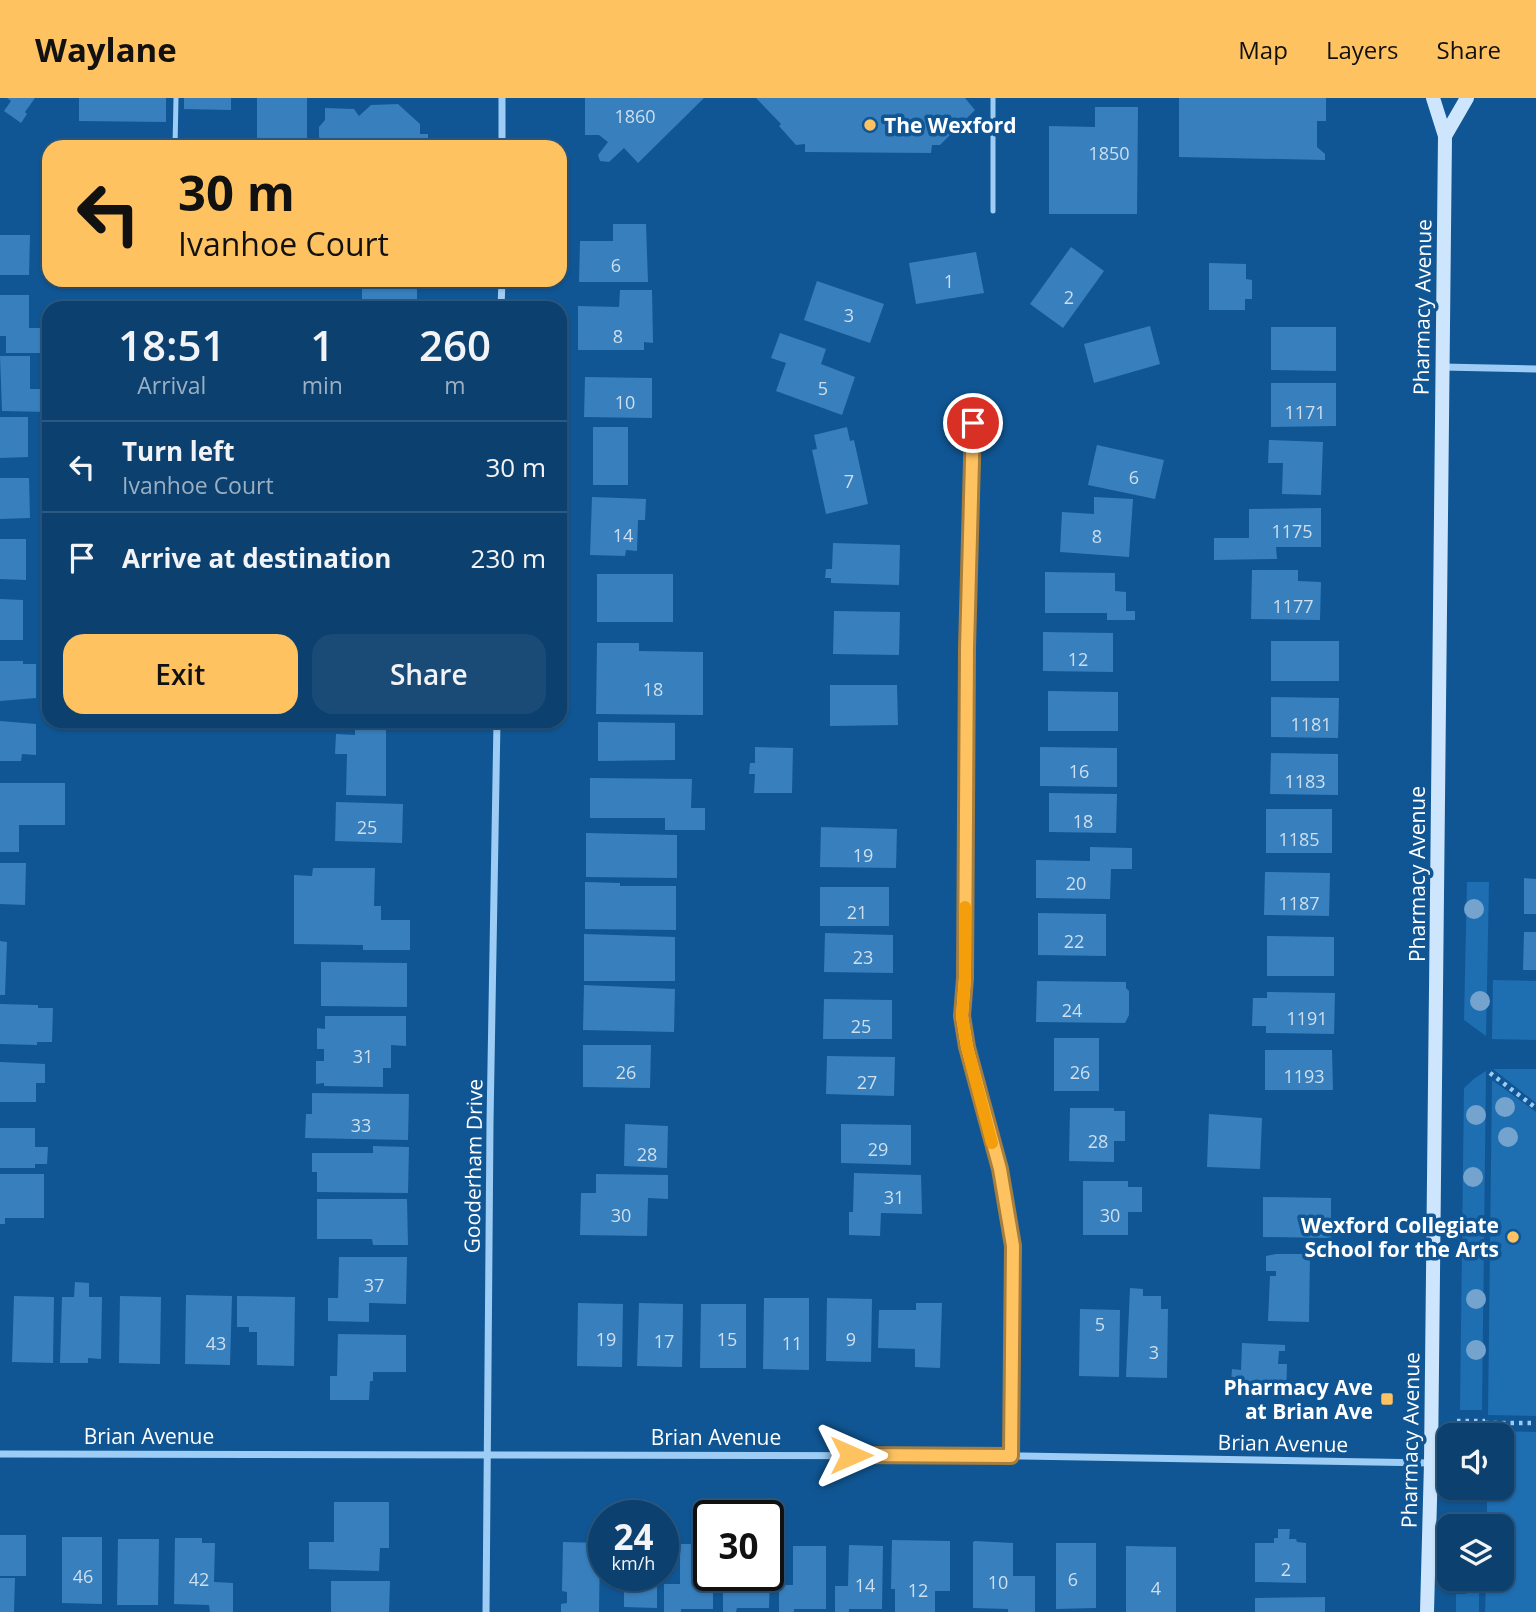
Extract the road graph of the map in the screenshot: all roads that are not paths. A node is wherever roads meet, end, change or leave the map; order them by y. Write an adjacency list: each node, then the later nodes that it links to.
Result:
1 (176, 98): 7 (lane)
2 (502, 98): 8 (street)
3 (993, 98): 9 (lane)
4 (1433, 98): 6 (street, Pharmacy Avenue)
5 (1467, 98): 6 (street, Pharmacy Avenue)
6 (1445, 136): 10 (street, Pharmacy Avenue)
7 (175, 140)
8 (502, 140)
9 (993, 211)
10 (1442, 367): 11 (street); 17 (street, Pharmacy Avenue)
11 (1536, 369)
12 (973, 423): 16 (street)
13 (497, 728): 14 (street, Gooderham Drive)
14 (489, 1453): 15 (street, Brian Avenue); 16 (street, Brian Avenue); 18 (street, Gooderham Drive)
15 (0, 1454)
16 (1011, 1456): 17 (street, Brian Avenue)
17 (1432, 1463): 19 (street, Pharmacy Avenue)
18 (486, 1612)
19 (1427, 1612)

